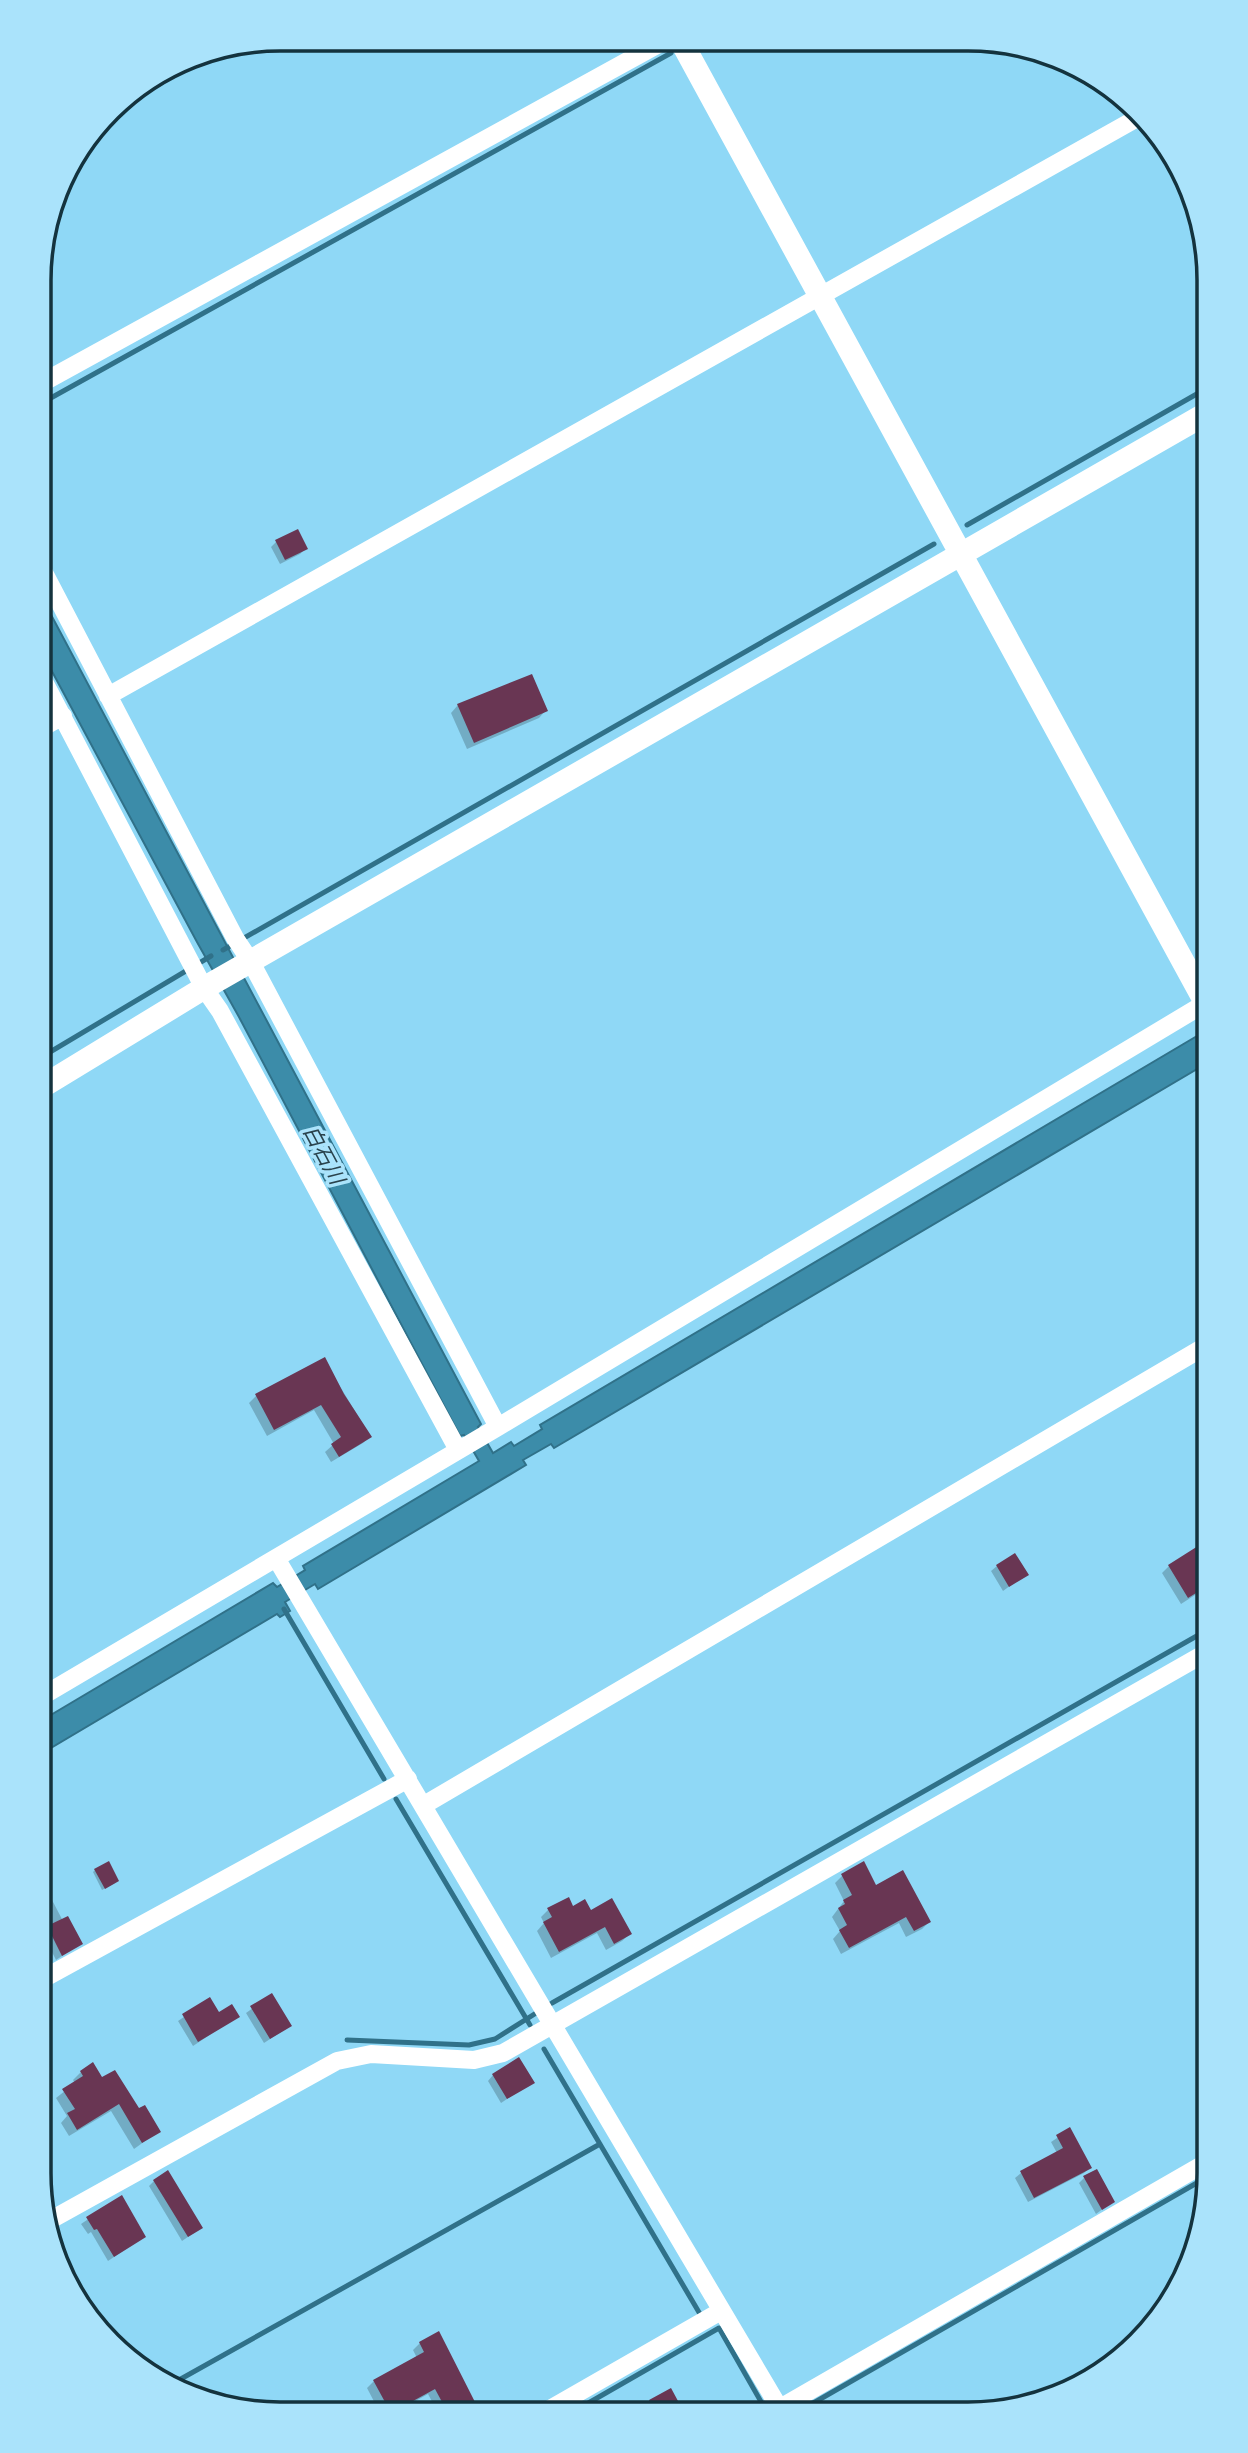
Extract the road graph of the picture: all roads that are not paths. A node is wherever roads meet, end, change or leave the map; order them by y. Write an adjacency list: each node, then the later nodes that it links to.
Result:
1 (646, 51): 5 (street)
2 (687, 51): 4 (street)
3 (1132, 121): 4 (street)
4 (822, 296): 7 (street); 10 (street)
5 (51, 378)
6 (1197, 419): 7 (street)
7 (961, 554): 13 (street); 15 (street)
8 (51, 586): 10 (street)
9 (51, 694): 11 (street)
10 (108, 696): 13 (street)
11 (63, 716): 12 (street); 14 (street)
12 (51, 723)
13 (244, 953): 14 (street); 19 (street)
14 (200, 976): 17 (street); 20 (street)
15 (1197, 984)
16 (1197, 1011): 19 (street)
17 (51, 1080)
18 (1197, 1351): 25 (street)
19 (492, 1430): 20 (street)
20 (461, 1448): 21 (street)
21 (276, 1558): 23 (street); 24 (street)
22 (1197, 1658): 27 (street)
23 (51, 1691)
24 (408, 1779): 25 (street); 26 (street)
25 (424, 1805): 27 (street)
26 (51, 1975)
27 (546, 2014): 29 (street); 30 (street)
28 (1197, 2168): 33 (street)
29 (55, 2218)
30 (720, 2311): 31 (street); 32 (street)
31 (562, 2402)
32 (776, 2402)
33 (797, 2402)

